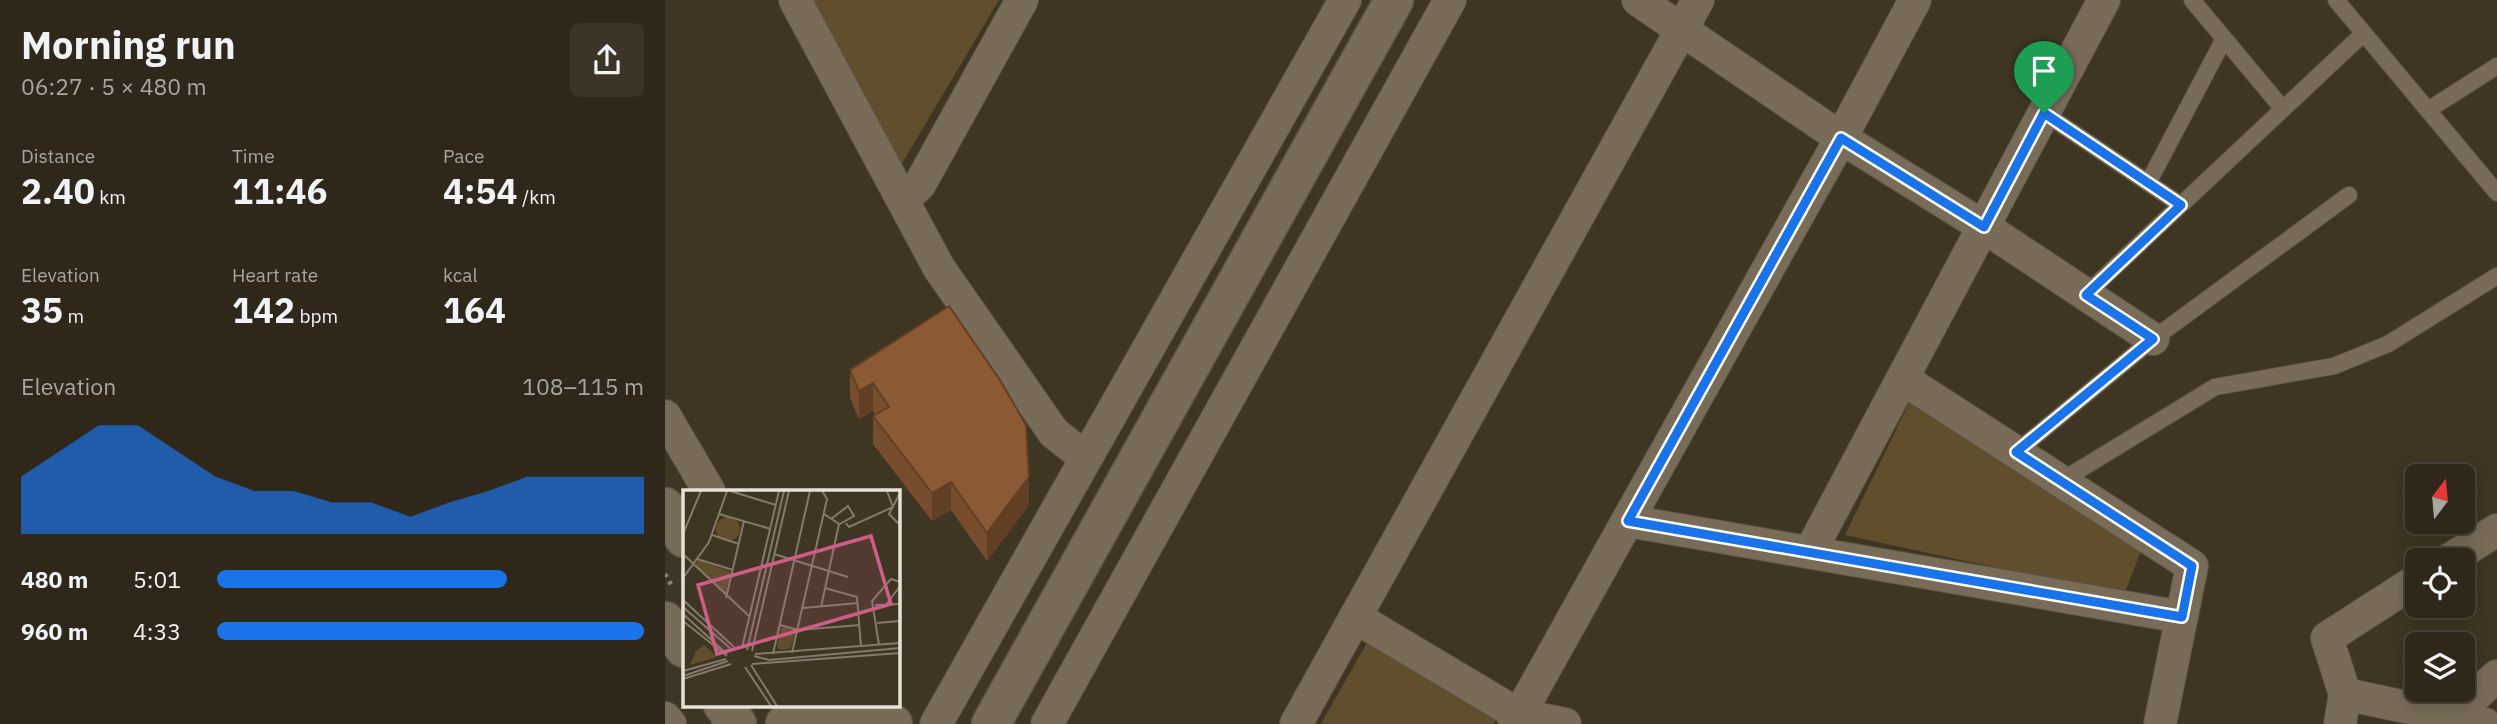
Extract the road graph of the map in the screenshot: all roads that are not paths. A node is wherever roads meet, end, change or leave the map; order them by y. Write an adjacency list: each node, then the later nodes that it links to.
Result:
1 (795, 0): 23 (street)
2 (1022, 0): 23 (street)
3 (1345, 0): 32 (street)
4 (1394, 0): 58 (street)
5 (1450, 0): 59 (street)
6 (1638, 0): 12 (street)
7 (1698, 0): 12 (street)
8 (1915, 0): 19 (street)
9 (2104, 0): 18 (street)
10 (2192, 0): 14 (lane)
11 (2336, 0): 13 (lane)
12 (1682, 29): 19 (street); 42 (street)
13 (2364, 33): 16 (lane); 17 (lane)
14 (2224, 38): 16 (lane); 20 (lane)
15 (2497, 66): 17 (lane)
16 (2283, 109): 24 (lane)
17 (2428, 110): 21 (lane)
18 (2044, 113): 20 (lane); 25 (street)
19 (1841, 138): 25 (street); 36 (street)
20 (2148, 183): 24 (lane)
21 (2497, 193)
22 (2349, 195): 28 (lane)
23 (902, 200): 32 (street)
24 (2181, 205): 27 (lane)
25 (1984, 227): 27 (street); 29 (street)
26 (2497, 276): 33 (lane)
27 (2086, 295): 28 (street)
28 (2153, 339): 31 (lane)
29 (1903, 379): 31 (street); 40 (street)
30 (665, 416): 34 (street)
31 (2016, 452): 33 (street)
32 (1086, 458): 57 (street)
33 (2061, 481): 43 (street)
34 (708, 490)
35 (665, 507): 38 (street)
36 (1628, 521): 40 (street); 53 (street)
37 (2497, 530): 39 (street)
38 (683, 536)
39 (2468, 548)
40 (1811, 552): 43 (street)
41 (2405, 588): 49 (street)
42 (1355, 617): 53 (street); 60 (street)
43 (2182, 617): 62 (street)
44 (665, 621): 45 (street)
45 (683, 647)
46 (2497, 676): 51 (street)
47 (724, 706): 55 (street)
48 (855, 707): 50 (street); 56 (street)
49 (2342, 709): 51 (street)
50 (800, 713)
51 (2451, 717): 63 (street)
52 (665, 718): 54 (street)
53 (1517, 719): 61 (street)
54 (670, 724)
55 (737, 724)
56 (893, 724)
57 (936, 724)
58 (992, 724)
59 (1047, 724)
60 (1296, 724)
61 (1565, 724)
62 (2160, 724)
63 (2485, 724)

